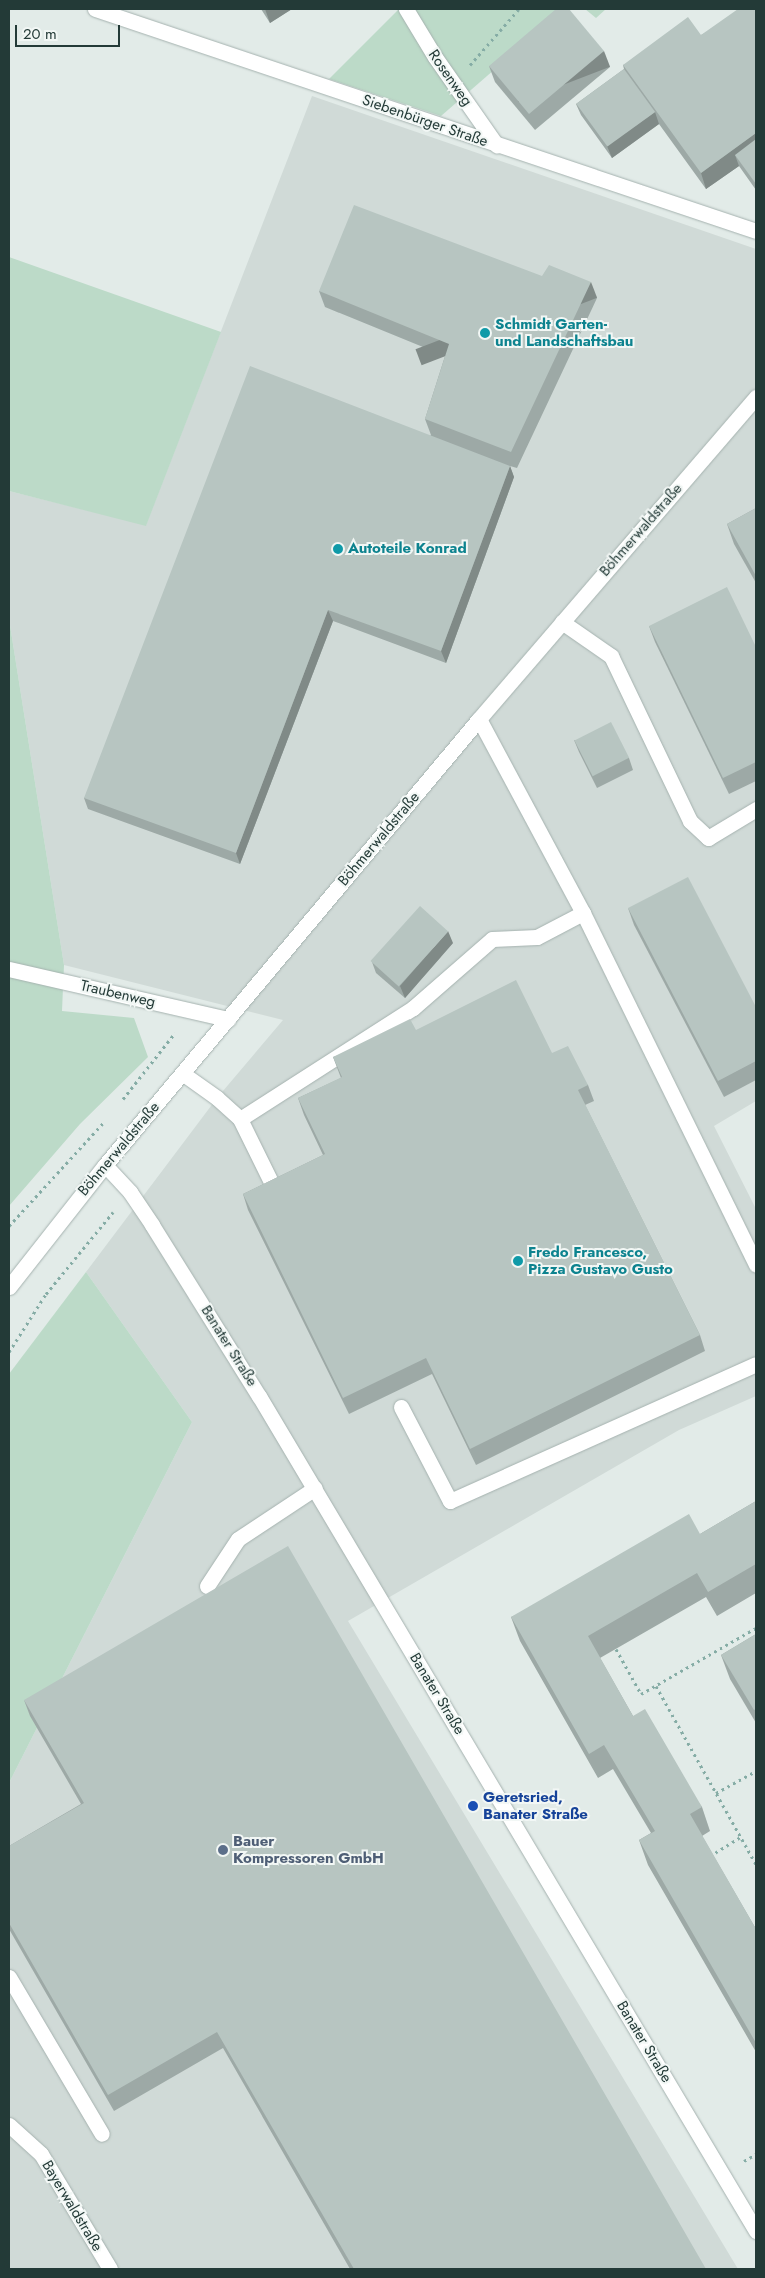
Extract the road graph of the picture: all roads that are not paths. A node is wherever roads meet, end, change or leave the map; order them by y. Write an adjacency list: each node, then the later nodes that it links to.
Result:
1 (96, 9): 3 (street, Siebenbürger Straße)
2 (406, 9): 3 (street, Rosenweg)
3 (497, 146): 4 (street, Siebenbürger Straße)
4 (756, 231)
5 (756, 397): 6 (street, Böhmerwaldstraße)
6 (562, 622): 7 (street, Böhmerwaldstraße); 8 (street)
7 (479, 719): 9 (street); 11 (street, Böhmerwaldstraße)
8 (756, 810)
9 (583, 914): 13 (street); 16 (street)
10 (9, 969): 11 (street, Traubenweg)
11 (228, 1020): 12 (street, Böhmerwaldstraße)
12 (182, 1073): 13 (street); 14 (street, Böhmerwaldstraße)
13 (240, 1119): 15 (street)
14 (105, 1165): 17 (street, Böhmerwaldstraße); 20 (street, Banater Straße)
15 (274, 1186)
16 (756, 1265)
17 (9, 1286)
18 (756, 1364): 19 (street)
19 (401, 1407)
20 (315, 1488): 21 (street); 25 (street, Banater Straße)
21 (207, 1586)
22 (9, 1978): 24 (street)
23 (9, 2125): 26 (street, Bayerwaldstraße)
24 (102, 2134)
25 (756, 2231)
26 (110, 2269)

